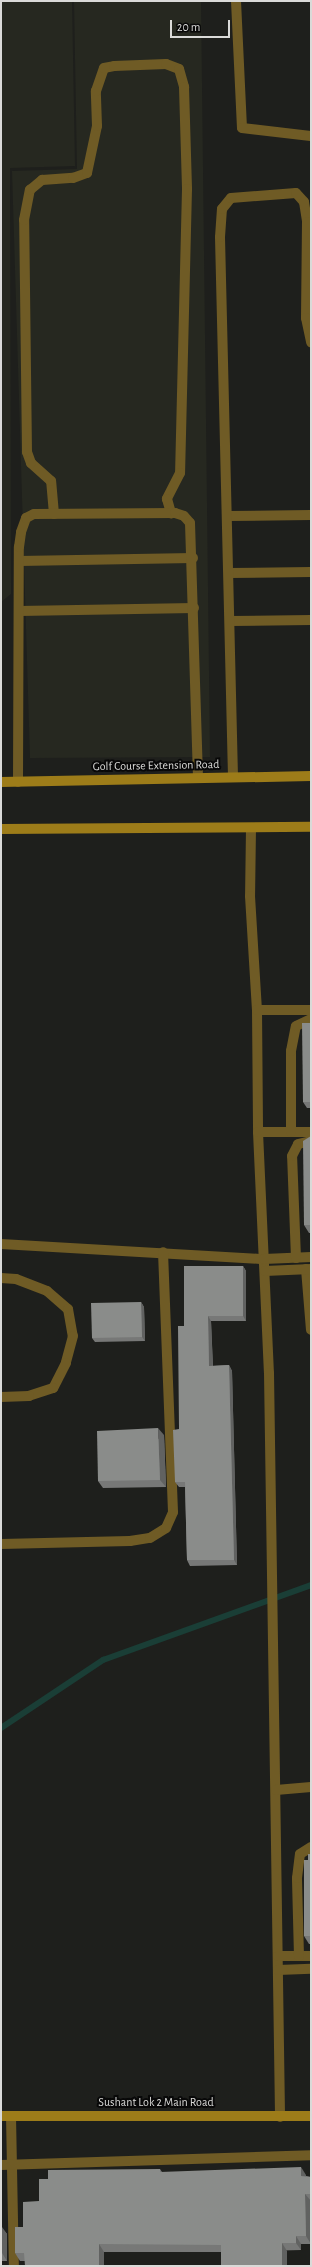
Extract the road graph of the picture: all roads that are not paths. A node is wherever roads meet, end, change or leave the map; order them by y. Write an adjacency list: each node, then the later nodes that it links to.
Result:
1 (236, 1): 2 (street)
2 (311, 136)
3 (311, 342): 7 (street)
4 (171, 513): 5 (street); 5 (street); 8 (street)
5 (54, 514): 9 (street)
6 (311, 515): 7 (street)
7 (227, 516): 11 (street)
8 (193, 558): 9 (street); 12 (street)
9 (19, 561): 13 (street)
10 (311, 572): 11 (street)
11 (229, 573): 15 (street)
12 (194, 608): 13 (street); 18 (street)
13 (19, 611): 20 (street)
14 (311, 620): 15 (street)
15 (230, 621): 17 (street)
16 (311, 776): 17 (main road, Golf Course Extension Road)
17 (233, 777): 18 (main road, Golf Course Extension Road)
18 (198, 778): 20 (main road, Golf Course Extension Road)
19 (1, 782): 20 (main road, Golf Course Extension Road)
20 (18, 782)
21 (311, 827): 22 (main road)
22 (251, 828): 23 (main road); 24 (street)
23 (1, 829)
24 (257, 1010): 25 (street); 27 (street)
25 (311, 1010)
26 (311, 1019): 28 (street)
27 (258, 1132): 28 (street); 35 (street)
28 (291, 1132): 29 (street)
29 (311, 1132)
30 (311, 1141): 34 (street)
31 (1, 1244): 32 (street)
32 (163, 1252): 35 (street); 41 (street)
33 (311, 1257): 34 (street)
34 (296, 1258): 35 (street)
35 (264, 1259): 37 (street)
36 (309, 1269): 37 (street); 39 (street)
37 (265, 1271): 43 (street)
38 (1, 1278): 40 (street)
39 (311, 1330)
40 (1, 1397)
41 (1, 1544)
42 (311, 1787): 43 (street)
43 (276, 1790): 45 (street)
44 (311, 1847): 46 (street)
45 (278, 1956): 46 (street); 48 (street)
46 (299, 1956): 47 (street)
47 (311, 1956)
48 (278, 1970): 49 (street); 51 (street)
49 (311, 1970)
50 (6, 2116): 51 (main road, Sushant Lok 2 Main Road); 55 (street)
51 (280, 2116): 52 (main road, Sushant Lok 2 Main Road)
52 (311, 2116)
53 (311, 2155): 55 (street)
54 (1, 2165): 55 (street)
55 (12, 2165): 56 (street)
56 (14, 2266)

